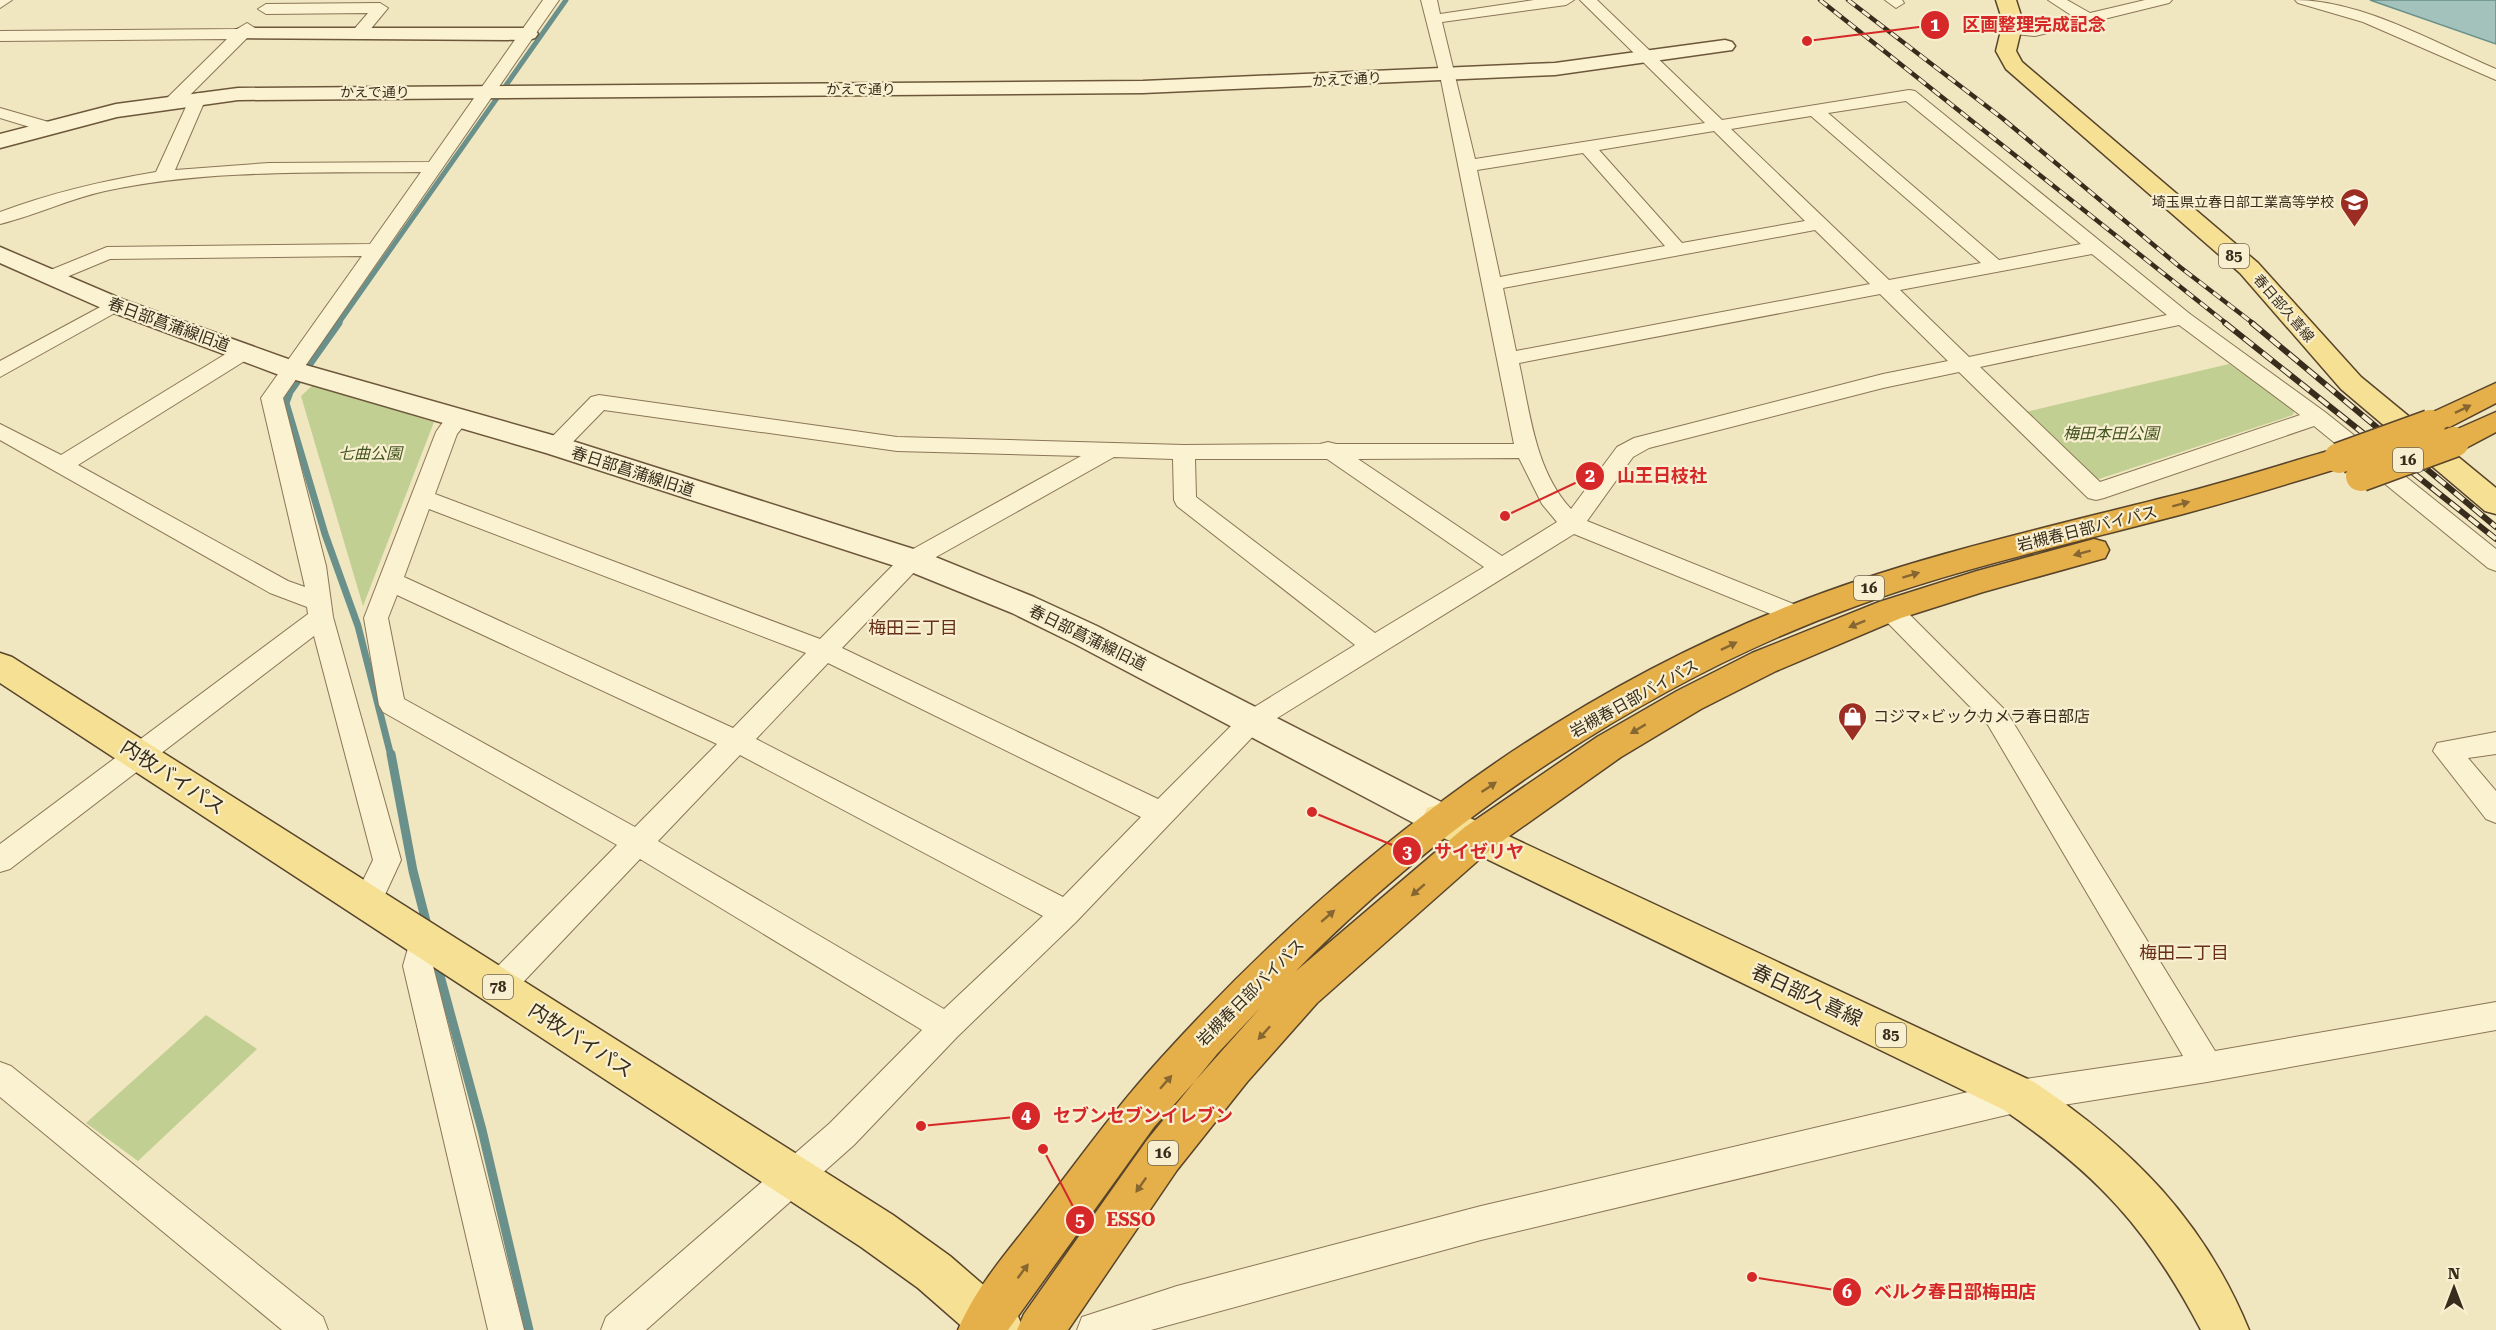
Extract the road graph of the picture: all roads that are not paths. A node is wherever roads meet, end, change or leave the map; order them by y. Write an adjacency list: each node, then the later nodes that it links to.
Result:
1 (4, 0): 10 (street)
2 (551, 0): 17 (street)
3 (1429, 0): 13 (street)
4 (1566, 0): 13 (street)
5 (1588, 0): 20 (street)
6 (2006, 0): 14 (main road, 春日部久喜線 / 85)
7 (2056, 0): 12 (street)
8 (2164, 0): 12 (street)
9 (2303, 0): 22 (street)
10 (0, 3)
11 (271, 4): 15 (street); 16 (street)
12 (2087, 18): 14 (street)
13 (1434, 19): 21 (street)
14 (2012, 30): 65 (main road, 春日部久喜線 / 85)
15 (242, 34): 16 (street); 18 (street); 25 (street)
16 (358, 34): 17 (street)
17 (528, 34): 23 (street)
18 (0, 36)
19 (1725, 46): 20 (street, かえで通り)
20 (1648, 58): 21 (street, かえで通り); 28 (street)
21 (1448, 75): 23 (street, かえで通り); 32 (street)
22 (2496, 75)
23 (488, 91): 24 (street, かえで通り); 33 (street)
24 (198, 98): 25 (street, かえで通り); 34 (street)
25 (174, 101): 29 (street, かえで通り)
26 (1816, 111): 28 (street); 37 (street); 41 (street)
27 (0, 113): 29 (street)
28 (1718, 126): 31 (street); 36 (street)
29 (46, 127): 30 (street, かえで通り)
30 (0, 141)
31 (1587, 147): 32 (street); 39 (street)
32 (1467, 166): 43 (street)
33 (434, 167): 34 (street); 38 (street)
34 (164, 175): 35 (street)
35 (0, 218)
36 (1818, 224): 39 (street); 44 (street)
37 (2097, 247): 41 (street); 46 (street)
38 (376, 250): 42 (street); 50 (street)
39 (1678, 250): 43 (street)
40 (0, 254): 42 (street, 春日部菖蒲線旧道)
41 (1994, 265): 44 (street)
42 (50, 277): 45 (street, 春日部菖蒲線旧道)
43 (1492, 284): 48 (street)
44 (1881, 286): 48 (street); 49 (street)
45 (115, 305): 47 (street, 春日部菖蒲線旧道); 51 (street)
46 (2183, 318): 49 (street); 54 (street)
47 (244, 352): 50 (street, 春日部菖蒲線旧道); 62 (street)
48 (1507, 359): 60 (street)
49 (1961, 363): 54 (street); 66 (street)
50 (292, 369): 53 (street, 春日部菖蒲線旧道); 71 (street)
51 (0, 370)
52 (2496, 392): 63 (highway, 岩槻春日部バイパス / 16, one-way to 52, bridge)
53 (460, 417): 57 (street, 春日部菖蒲線旧道); 64 (street)
54 (2317, 417): 68 (street)
55 (2496, 421): 63 (highway, 岩槻春日部バイパス / 16, bridge)
56 (0, 431): 62 (street)
57 (556, 446): 59 (street); 67 (street, 春日部菖蒲線旧道)
58 (1328, 449): 60 (street); 61 (street); 69 (street)
59 (1111, 450): 61 (street); 67 (street)
60 (1527, 451): 66 (street)
61 (1184, 452): 74 (street)
62 (61, 465): 71 (street)
63 (2350, 467): 72 (highway, 岩槻春日部バイパス / 16, one-way to 72); 73 (highway, 岩槻春日部バイパス / 16, one-way to 63)
64 (422, 498): 70 (street); 75 (street)
65 (2496, 504)
66 (1572, 524): 69 (street); 73 (street)
67 (912, 560): 75 (street); 77 (street, 春日部菖蒲線旧道)
68 (2496, 562)
69 (1501, 567): 74 (street)
70 (390, 581): 78 (street); 85 (street)
71 (319, 609): 80 (street); 87 (street)
72 (1890, 610): 84 (highway, 岩槻春日部バイパス / 16, one-way to 84); 93 (street)
73 (1797, 615): 83 (highway, 岩槻春日部バイパス / 16, one-way to 73)
74 (1372, 645): 77 (street)
75 (824, 650): 78 (street); 82 (street)
76 (0, 666): 80 (main road, 内牧バイパス / 78)
77 (1252, 721): 82 (street); 83 (street, 春日部菖蒲線旧道)
78 (736, 741): 85 (street); 88 (street)
79 (2496, 742): 81 (street)
80 (138, 754): 86 (street); 87 (main road, 内牧バイパス / 78)
81 (2496, 811)
82 (1162, 814): 88 (street)
83 (1440, 819): 84 (main road, 春日部久喜線 / 85); 97 (highway, 岩槻春日部バイパス / 16, one-way to 83)
84 (1478, 838): 95 (main road, 春日部久喜線 / 85); 101 (highway, 岩槻春日部バイパス / 16, one-way to 101)
85 (638, 843): 90 (street); 92 (street)
86 (0, 860)
87 (368, 903): 89 (main road, 内牧バイパス / 78)
88 (1066, 913): 92 (street)
89 (424, 939): 90 (main road, 内牧バイパス / 78); 99 (street)
90 (498, 987): 96 (main road, 内牧バイパス / 78)
91 (2496, 1016): 93 (street)
92 (946, 1027): 96 (street)
93 (2207, 1067): 95 (street)
94 (0, 1077): 98 (street)
95 (2019, 1096): 102 (street); 103 (main road, 春日部久喜線 / 85)
96 (794, 1179): 97 (main road, 内牧バイパス / 78); 100 (street)
97 (990, 1326)
98 (310, 1330)
99 (506, 1330)
100 (619, 1330)
101 (1040, 1330)
102 (1095, 1330)
103 (2226, 1330)

